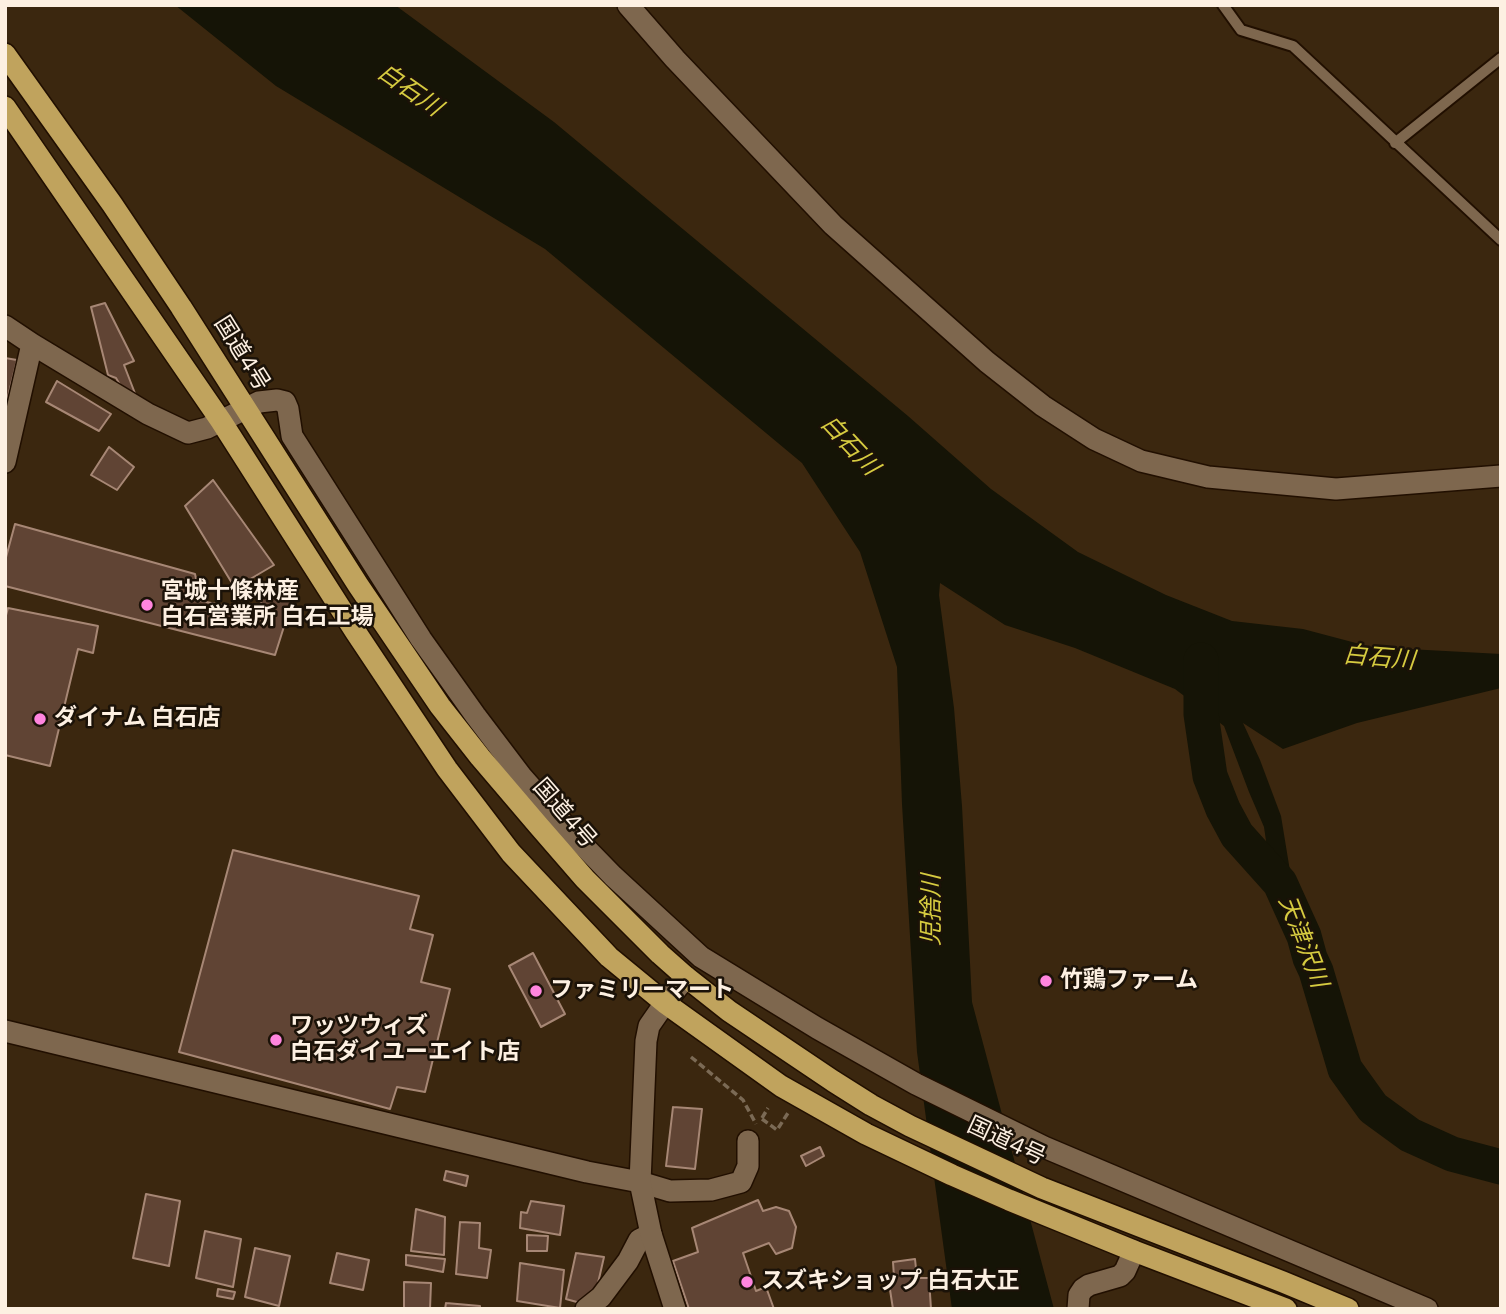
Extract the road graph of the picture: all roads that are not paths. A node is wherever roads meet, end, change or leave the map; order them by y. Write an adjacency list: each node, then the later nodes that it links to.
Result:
1 (628, 5): 13 (street)
2 (1223, 5): 6 (lane)
3 (5, 54): 10 (highway, 国道4号)
4 (1501, 58): 6 (lane)
5 (5, 107): 11 (highway)
6 (1395, 144): 7 (lane)
7 (1501, 240)
8 (5, 326): 9 (street)
9 (32, 344): 11 (street); 12 (street)
10 (245, 409): 11 (street); 14 (highway, 国道4号); 26 (street)
11 (221, 421): 15 (highway)
12 (5, 462)
13 (1501, 476)
14 (686, 977): 15 (street); 25 (highway, 国道4号)
15 (665, 1003): 18 (street); 20 (highway)
16 (5, 1031): 18 (street)
17 (753, 1134): 18 (street)
18 (640, 1182): 19 (street)
19 (651, 1234): 21 (street); 22 (street)
20 (1134, 1251): 23 (street); 24 (highway)
21 (586, 1309)
22 (675, 1309)
23 (1078, 1309)
24 (1286, 1309)
25 (1348, 1309)
26 (1427, 1309)

